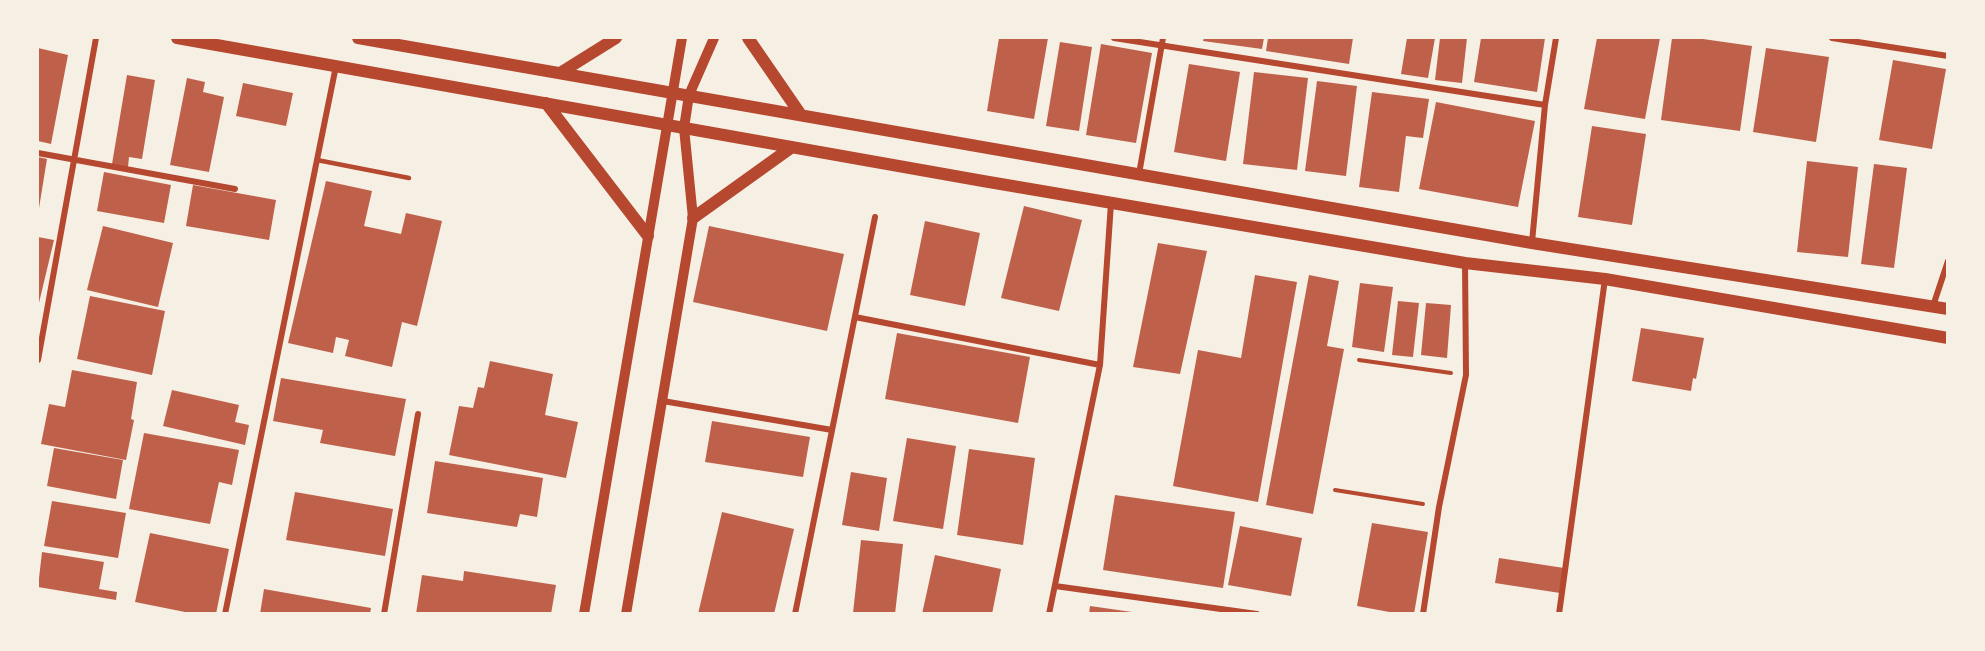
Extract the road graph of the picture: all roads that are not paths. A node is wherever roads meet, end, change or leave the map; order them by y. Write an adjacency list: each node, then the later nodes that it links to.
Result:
1 (96, 38): 25 (street)
2 (177, 38): 14 (main road)
3 (358, 38): 15 (main road)
4 (616, 38): 15 (main road)
5 (682, 38): 16 (street)
6 (714, 38): 17 (street)
7 (748, 38): 20 (main road)
8 (1114, 38): 12 (street)
9 (1163, 38): 12 (street)
10 (1556, 38): 19 (street)
11 (1832, 38): 13 (street)
12 (1161, 45): 19 (street); 27 (street)
13 (1947, 56)
14 (336, 66): 18 (main road); 26 (street)
15 (560, 73): 16 (main road)
16 (673, 92): 17 (main road); 21 (street)
17 (689, 95): 20 (main road); 22 (street)
18 (546, 103): 21 (main road); 33 (main road)
19 (1545, 105): 34 (street)
20 (801, 115): 27 (main road)
21 (667, 125): 22 (main road); 33 (street)
22 (684, 128): 23 (main road); 32 (street)
23 (792, 147): 30 (main road); 32 (main road)
24 (38, 153): 25 (street)
25 (75, 160): 29 (street); 42 (street)
26 (317, 160): 28 (lane); 48 (street)
27 (1139, 174): 34 (main road)
28 (408, 177)
29 (235, 189)
30 (1111, 202): 36 (main road); 43 (street)
31 (875, 217): 40 (street)
32 (693, 218): 44 (street)
33 (648, 236): 50 (street)
34 (1532, 243): 38 (main road)
35 (1947, 261): 38 (street)
36 (1465, 263): 37 (main road); 55 (street)
37 (1605, 279): 41 (main road); 56 (street)
38 (1933, 306): 39 (main road)
39 (1947, 309)
40 (855, 317): 43 (street); 46 (street)
41 (1947, 338)
42 (38, 360)
43 (1100, 365): 47 (street)
44 (663, 401): 46 (street); 51 (street)
45 (418, 414): 49 (street)
46 (832, 430): 52 (street)
47 (1055, 586): 53 (street); 54 (street)
48 (225, 614)
49 (384, 614)
50 (584, 614)
51 (626, 614)
52 (795, 614)
53 (1049, 614)
54 (1257, 614)
55 (1424, 614)
56 (1559, 614)

